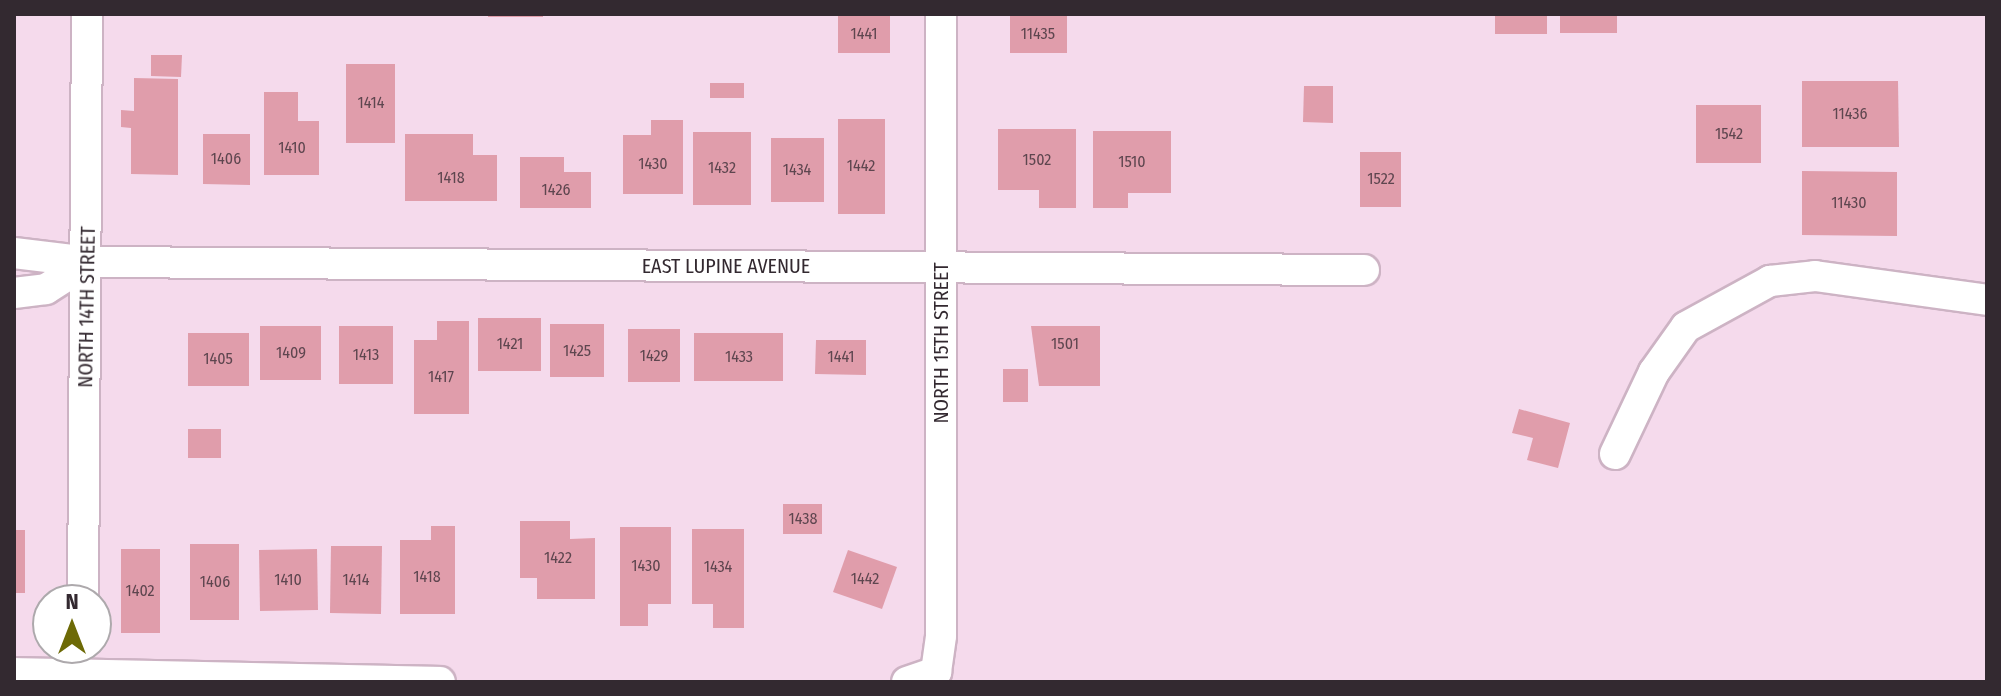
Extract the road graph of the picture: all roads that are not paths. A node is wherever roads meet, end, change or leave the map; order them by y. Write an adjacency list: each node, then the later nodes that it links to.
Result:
1 (87, 14): 4 (street, NORTH 14TH STREET)
2 (941, 14): 5 (street, NORTH 15TH STREET)
3 (14, 253): 4 (street, EAST LUPINE AVENUE)
4 (88, 262): 5 (street, EAST LUPINE AVENUE); 7 (street); 10 (street, NORTH 14TH STREET)
5 (941, 267): 6 (street, EAST LUPINE AVENUE); 13 (street, NORTH 15TH STREET)
6 (1364, 270)
7 (14, 293)
8 (1987, 300): 9 (street)
9 (1615, 454)
10 (83, 584)
11 (82, 668): 12 (street); 14 (street)
12 (14, 673)
13 (922, 677)
14 (440, 682)

